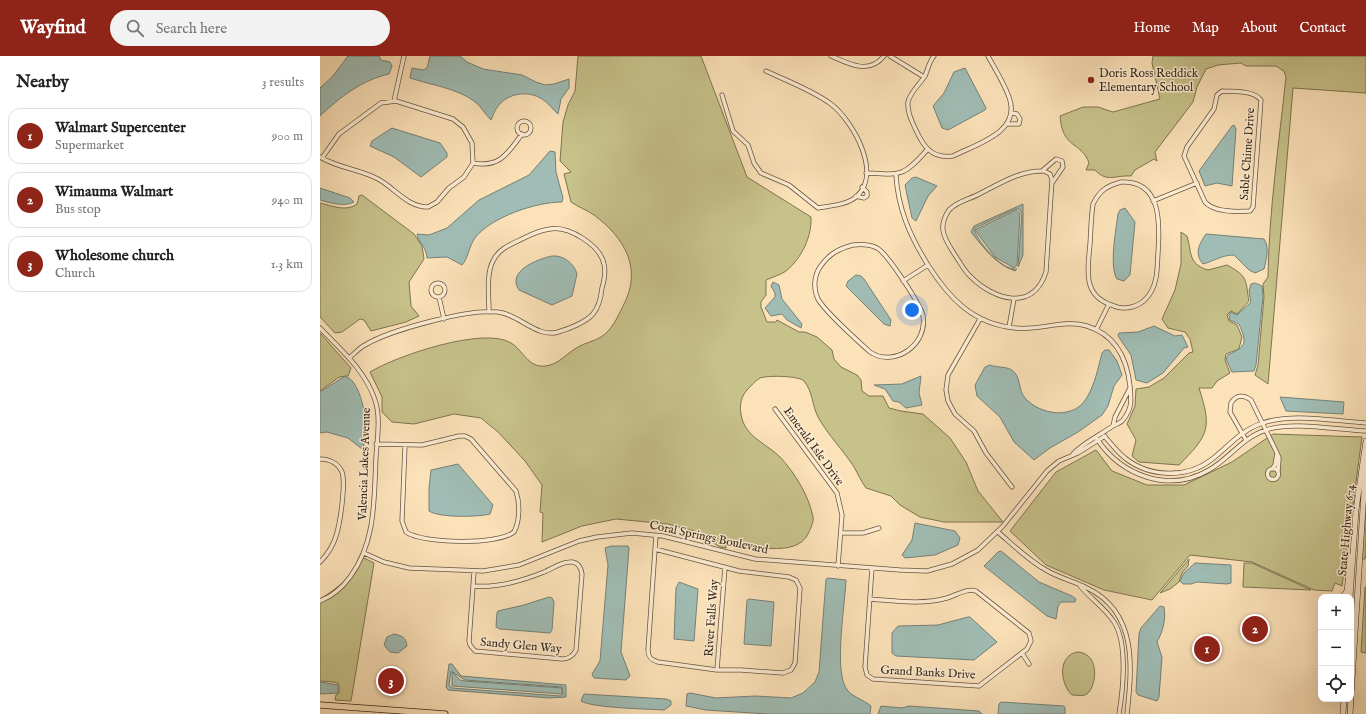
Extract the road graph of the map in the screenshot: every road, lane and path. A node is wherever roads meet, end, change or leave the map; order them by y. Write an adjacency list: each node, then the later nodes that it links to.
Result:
1 (404, 56): 10 (street)
2 (831, 56): 3 (street)
3 (884, 56)
4 (890, 56): 8 (street)
5 (934, 56): 8 (street)
6 (988, 56): 11 (street)
7 (766, 71): 18 (street)
8 (924, 77): 14 (street)
9 (722, 95): 23 (street)
10 (394, 101): 15 (street); 16 (street)
11 (1012, 113): 12 (street); 12 (street)
12 (1008, 124): 14 (street)
13 (522, 134): 16 (street)
14 (927, 150): 19 (street)
15 (321, 158): 16 (street)
16 (474, 163)
17 (1042, 171): 20 (street); 20 (street); 28 (street)
18 (866, 173): 19 (street); 22 (street)
19 (896, 175): 25 (street)
20 (1052, 182): 28 (street)
21 (1197, 183): 21 (street, Sable Chime Drive); 24 (street)
22 (862, 187): 23 (street); 23 (street)
23 (856, 196)
24 (1153, 201): 29 (street); 29 (street)
25 (928, 265): 26 (street); 32 (street)
26 (903, 281): 26 (street)
27 (439, 298): 27 (street); 31 (street)
28 (1014, 299): 33 (street)
29 (1109, 304): 35 (street)
30 (489, 312): 30 (street); 31 (street)
31 (444, 319): 36 (street)
32 (980, 319): 33 (street); 58 (street)
33 (1009, 327): 35 (street)
34 (320, 328): 36 (street, Valencia Lakes Avenue)
35 (1096, 330): 37 (street)
36 (349, 358): 51 (street, Valencia Lakes Avenue)
37 (1130, 388): 38 (street); 40 (street)
38 (1121, 405): 40 (street); 43 (street)
39 (775, 409): 61 (street, Emerald Isle Drive)
40 (1129, 409): 43 (street, Coral Springs Boulevard)
41 (1262, 423): 42 (street); 44 (street); 46 (street); 46 (street)
42 (1366, 423)
43 (1113, 426): 47 (street, Coral Springs Boulevard)
44 (1266, 430): 45 (street); 49 (street); 53 (street)
45 (1366, 431)
46 (1242, 434): 47 (street); 49 (street)
47 (1104, 435): 48 (street, Coral Springs Boulevard)
48 (1097, 439): 49 (street); 60 (street, Coral Springs Boulevard)
49 (1246, 440)
50 (1366, 441): 63 (main road, State Highway 674)
51 (376, 444): 52 (street); 65 (street, Valencia Lakes Avenue)
52 (405, 445): 52 (street)
53 (1277, 453): 56 (street); 57 (street)
54 (320, 459): 66 (street)
55 (1366, 461): 77 (main road, State Highway 674)
56 (1272, 469): 57 (street); 57 (street)
57 (1278, 472)
58 (1012, 487)
59 (879, 528): 61 (street)
60 (998, 532): 69 (street, Coral Springs Boulevard); 71 (street)
61 (841, 533): 67 (street, Emerald Isle Drive)
62 (656, 534): 64 (street); 67 (street, Coral Springs Boulevard); 70 (street, Coral Springs Boulevard)
63 (1354, 547): 73 (main road); 74 (main road, State Highway 674)
64 (655, 549): 68 (street); 80 (street)
65 (364, 553): 70 (street, Coral Springs Boulevard); 76 (street, Valencia Lakes Avenue)
66 (320, 562)
67 (838, 566): 69 (street, Coral Springs Boulevard)
68 (725, 567): 80 (street, River Falls Way); 80 (street)
69 (872, 568): 75 (street, Grand Banks Drive)
70 (474, 572): 72 (street, Sandy Glen Way)
71 (1080, 585): 85 (street); 86 (street)
72 (473, 586): 72 (street, Sandy Glen Way)
73 (1345, 594)
74 (1350, 594)
75 (870, 599): 78 (street, Grand Banks Drive); 78 (street, Grand Banks Drive)
76 (320, 601)
77 (1354, 649)
78 (1022, 653): 79 (street)
79 (1030, 664)
80 (717, 670)
81 (1344, 702): 87 (main road)
82 (1351, 702): 88 (main road)
83 (320, 705): 84 (main road)
84 (445, 714)
85 (1119, 714)
86 (1126, 714)
87 (1343, 714)
88 (1350, 714)

